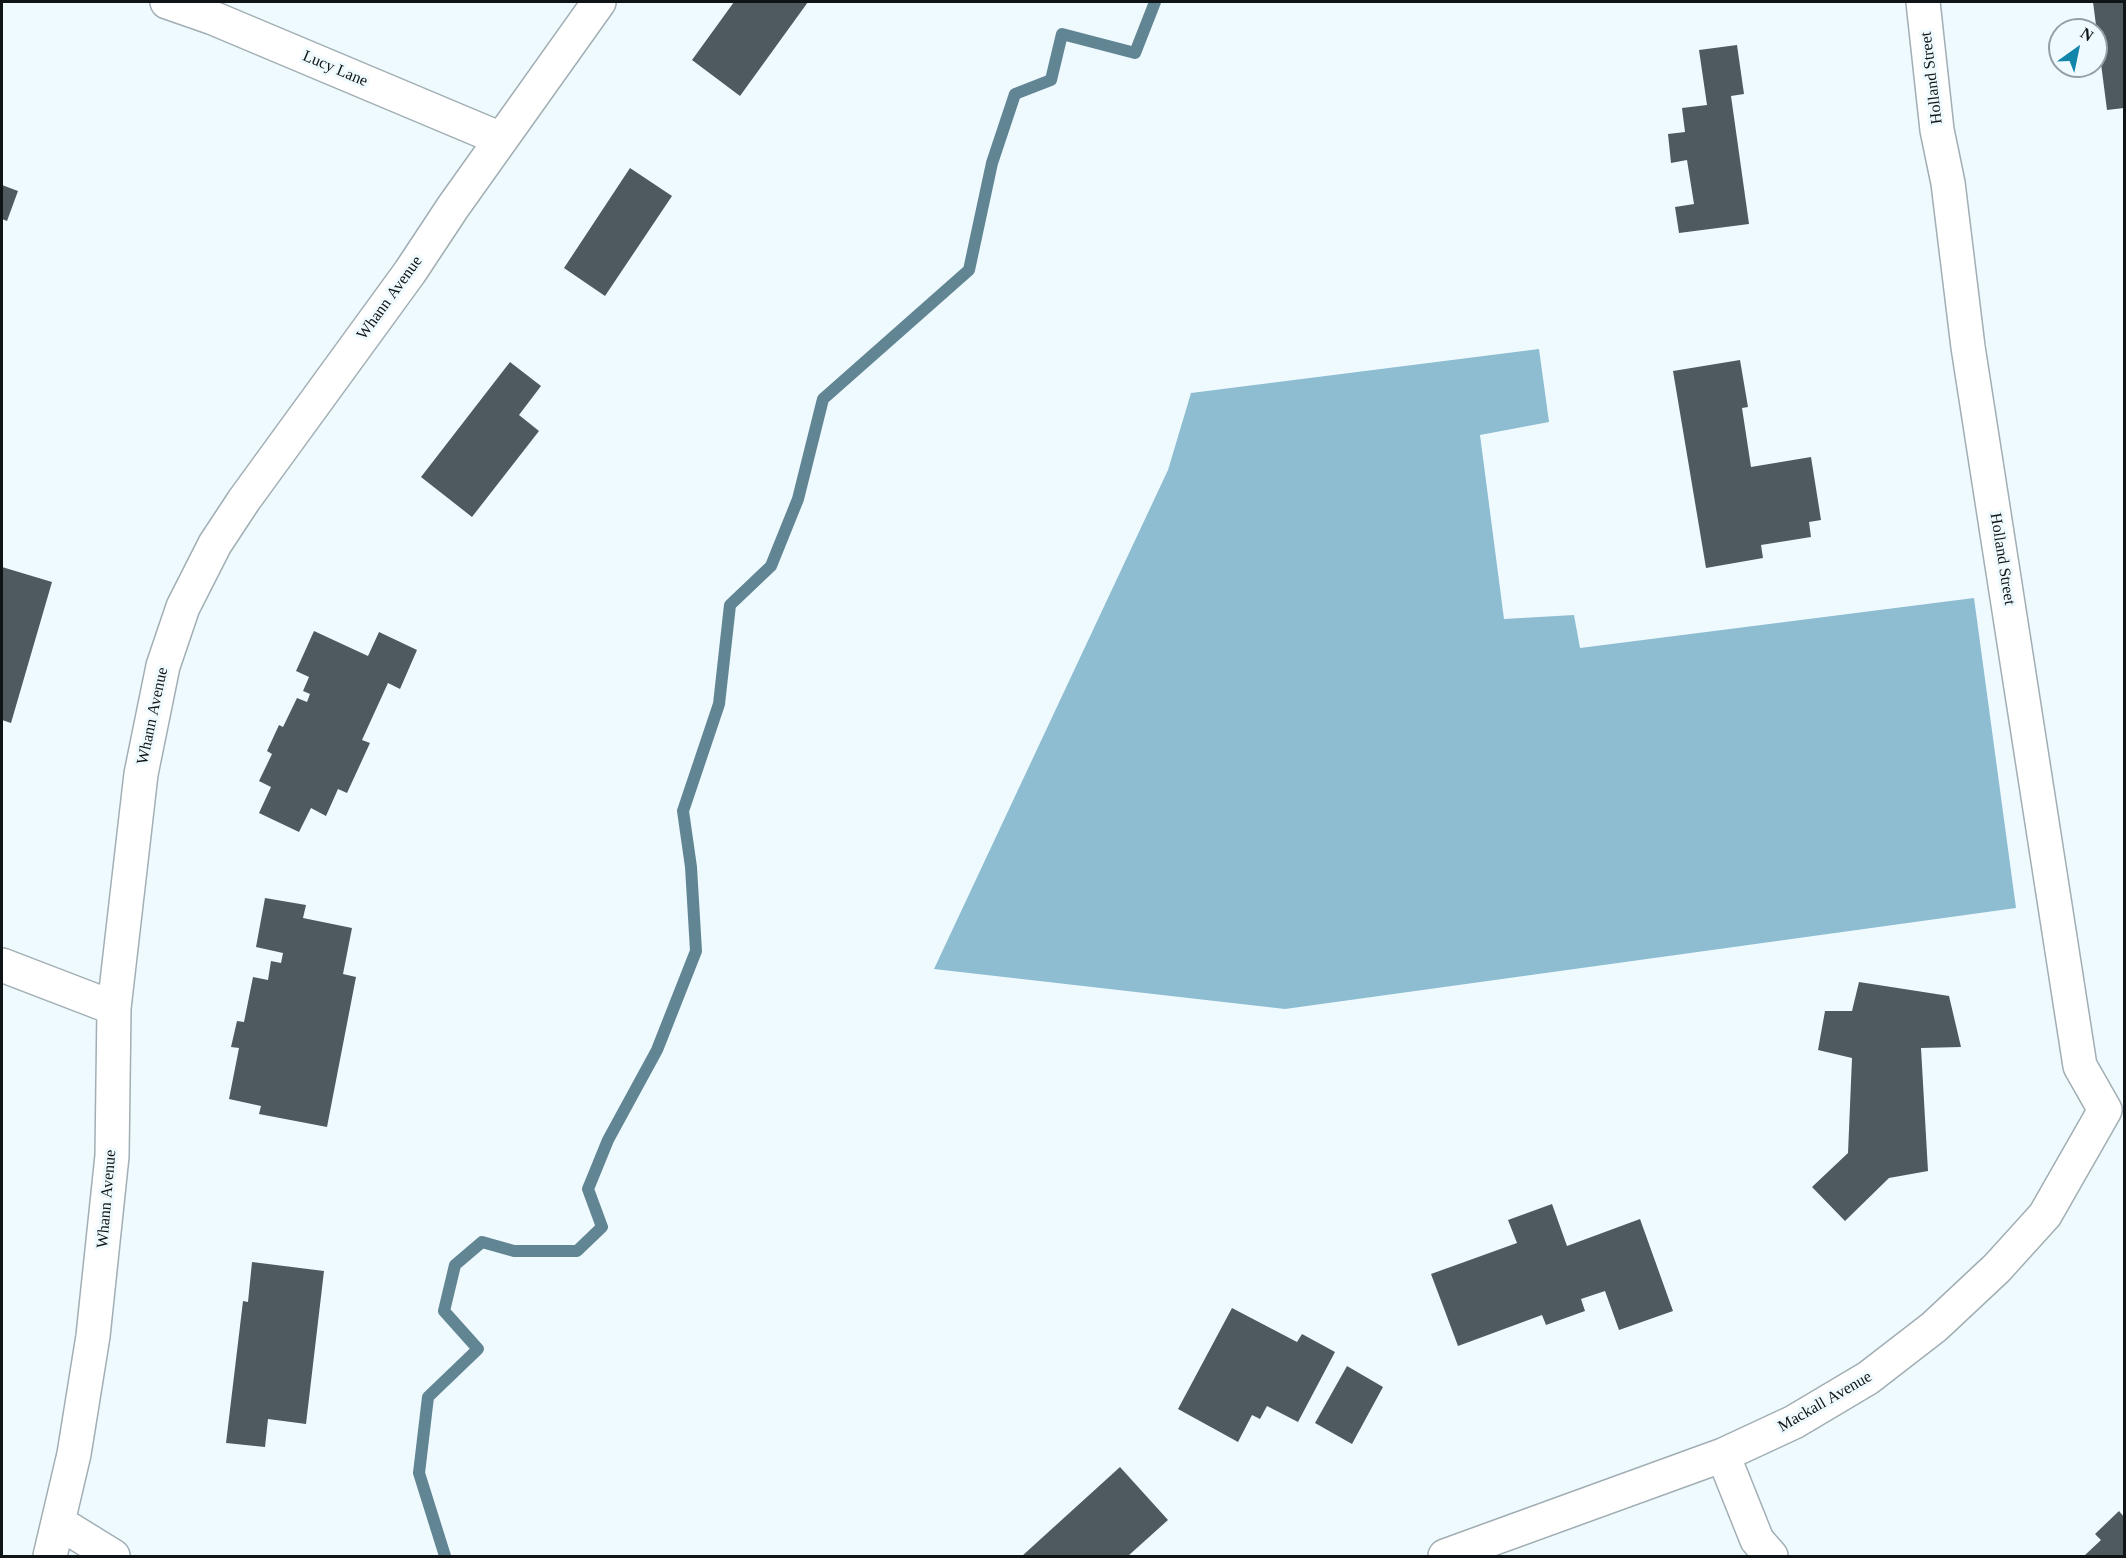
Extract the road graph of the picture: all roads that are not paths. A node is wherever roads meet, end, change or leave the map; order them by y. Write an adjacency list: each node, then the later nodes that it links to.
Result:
1 (167, 2): 4 (street, Lucy Lane)
2 (599, 2): 4 (street, Whann Avenue)
3 (1923, 2): 7 (street, Holland Street)
4 (501, 139): 6 (street, Whann Avenue)
5 (2, 964): 6 (street)
6 (114, 1008): 9 (street, Whann Avenue)
7 (2105, 1110): 8 (street, Mackall Avenue)
8 (1723, 1455): 12 (street, Mackall Avenue); 13 (street)
9 (58, 1522): 10 (street, Whann Avenue); 11 (street)
10 (50, 1557)
11 (113, 1557)
12 (1445, 1557)
13 (1771, 1557)

